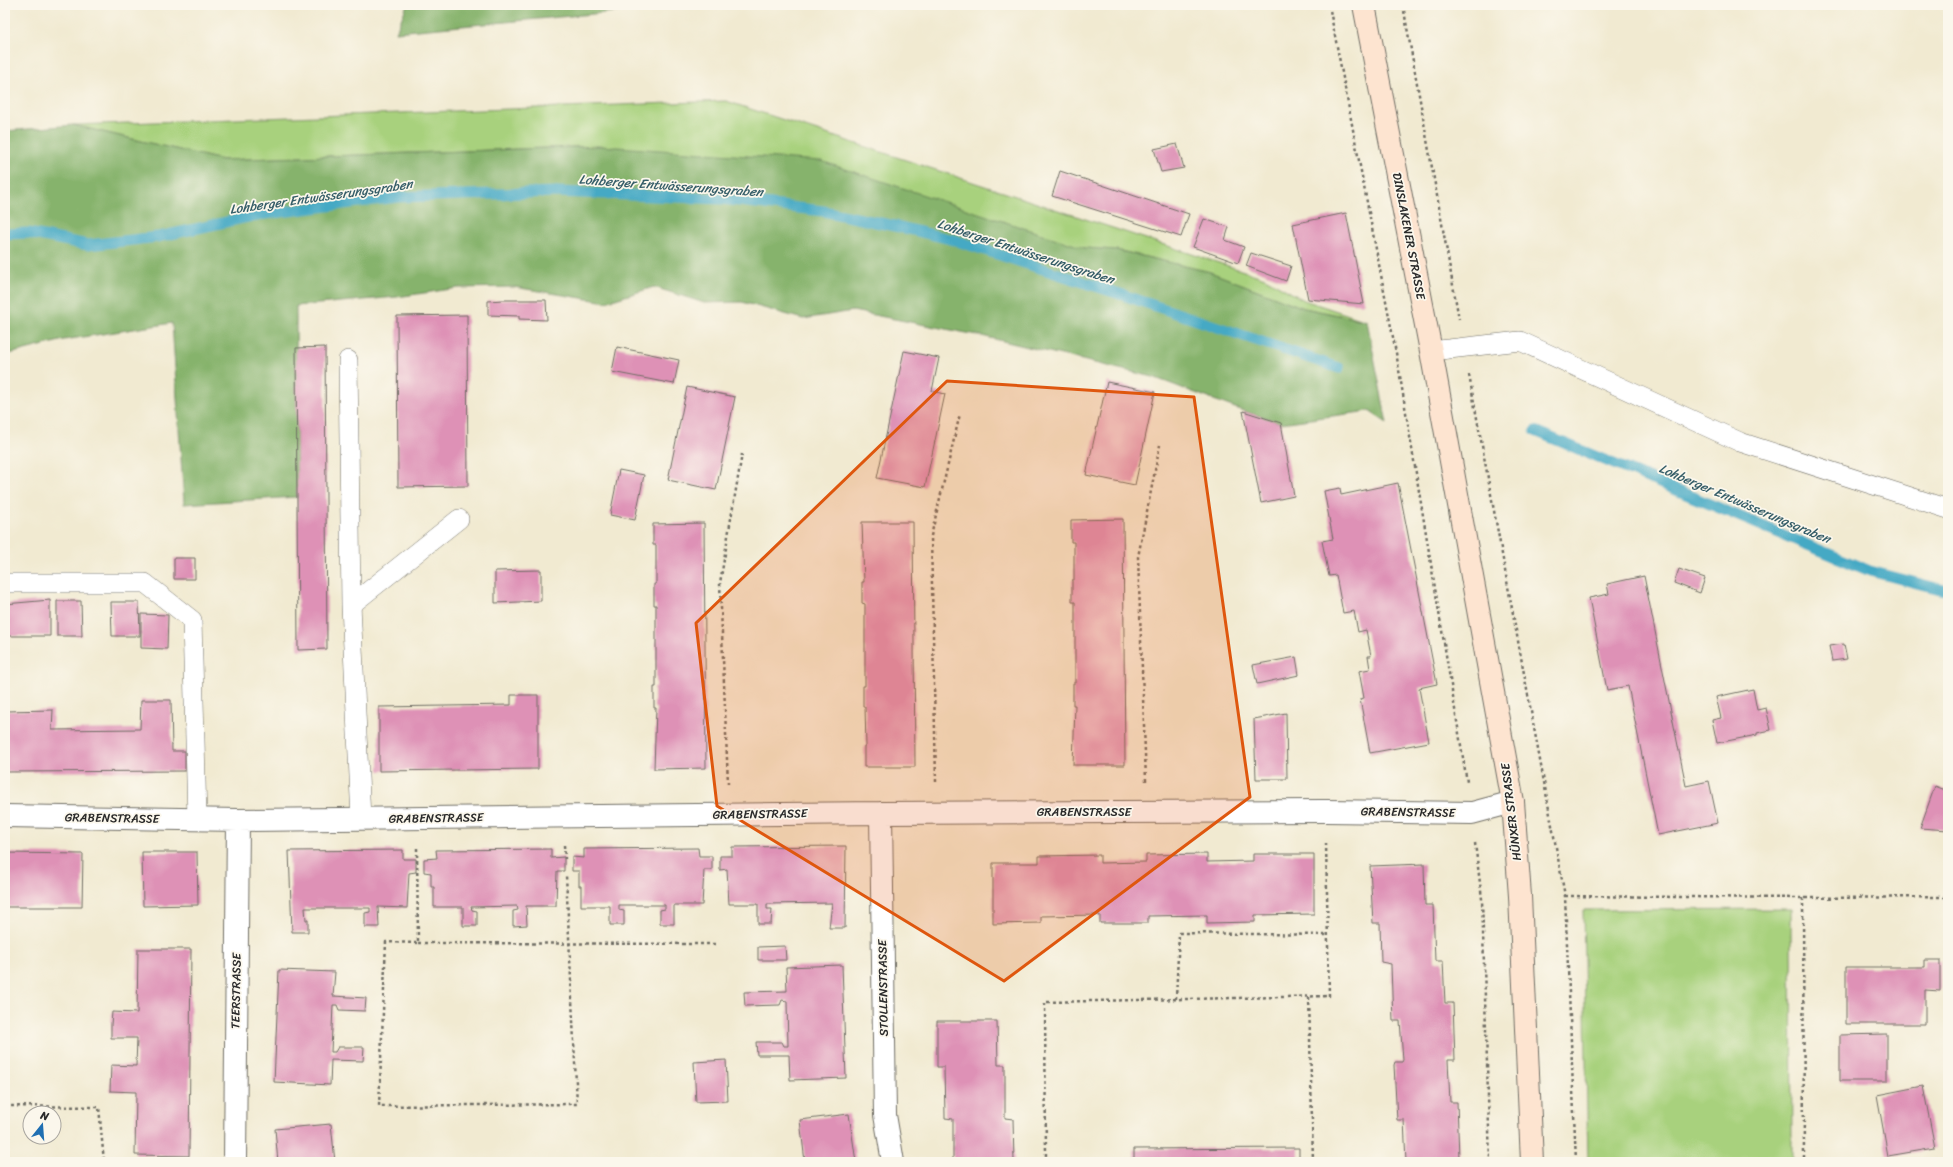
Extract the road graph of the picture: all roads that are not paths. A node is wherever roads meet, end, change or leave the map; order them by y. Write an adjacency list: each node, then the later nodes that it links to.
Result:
1 (1364, 5): 2 (main road, DINSLAKENER STRASSE)
2 (1431, 352): 4 (main road, DINSLAKENER STRASSE); 5 (lane)
3 (348, 360): 8 (lane)
4 (1452, 466): 9 (main road, HÜNXER STRASSE)
5 (1948, 509)
6 (459, 519): 8 (lane)
7 (5, 583): 13 (lane)
8 (351, 605): 12 (lane)
9 (1513, 802): 10 (street, GRABENSTRASSE); 17 (main road, HÜNXER STRASSE)
10 (881, 813): 12 (street, GRABENSTRASSE); 16 (street, STOLLENSTRASSE)
11 (5, 816): 13 (street, GRABENSTRASSE)
12 (361, 819): 14 (street, GRABENSTRASSE)
13 (198, 820): 14 (street, GRABENSTRASSE)
14 (238, 820): 15 (street, TEERSTRASSE)
15 (235, 1162)
16 (893, 1162)
17 (1532, 1162)

